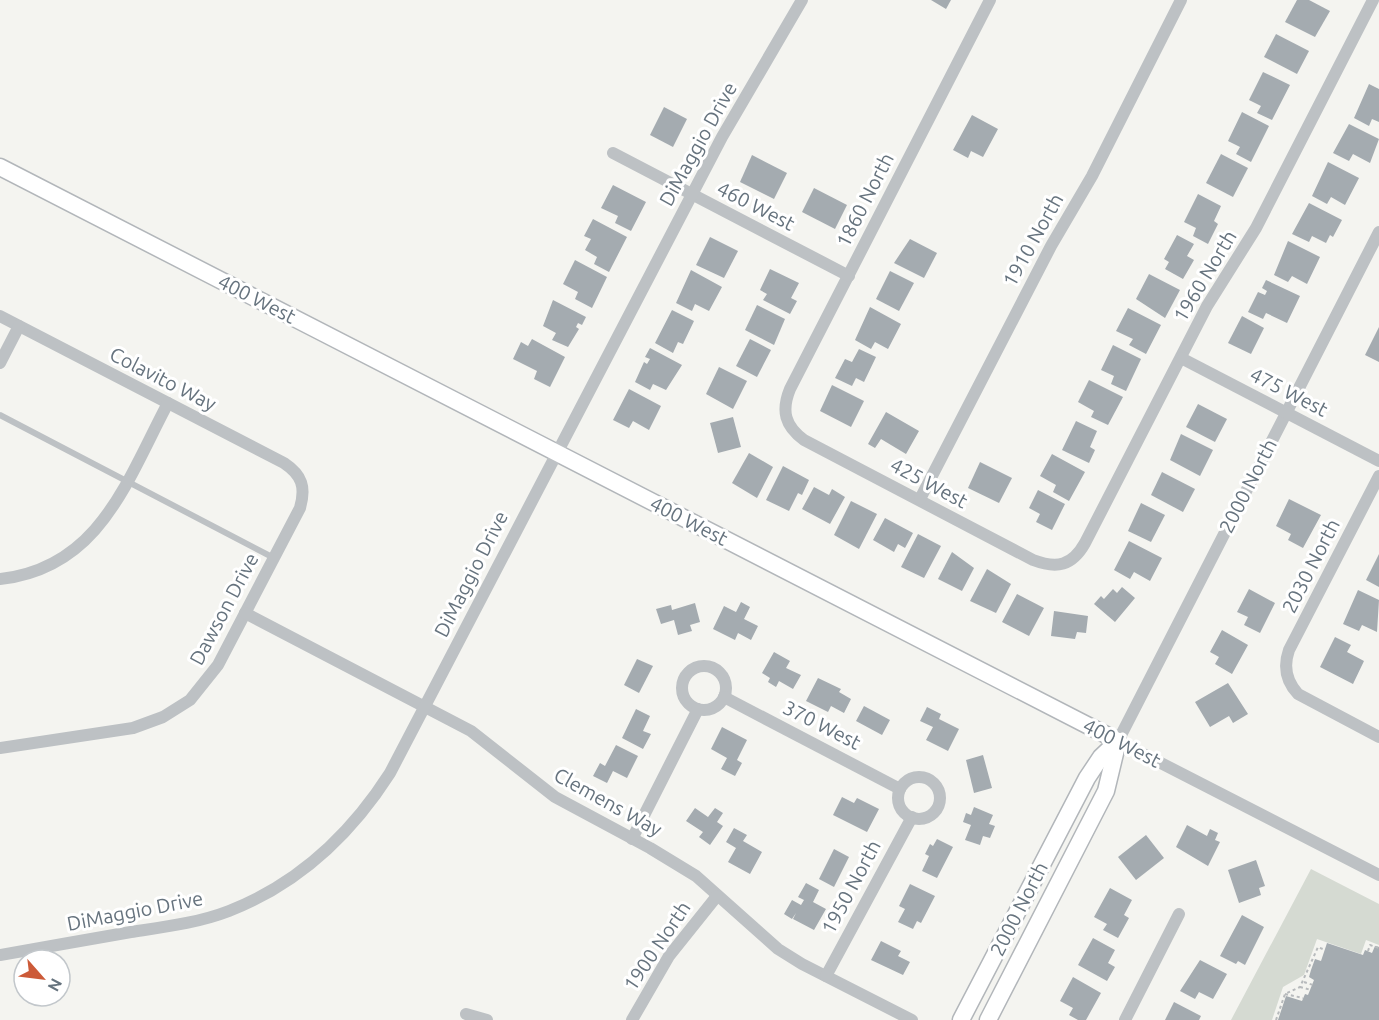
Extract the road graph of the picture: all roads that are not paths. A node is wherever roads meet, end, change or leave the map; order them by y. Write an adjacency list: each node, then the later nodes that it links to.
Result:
1 (802, 0): 7 (street, DiMaggio Drive)
2 (990, 0): 9 (street, 1860 North)
3 (1181, 0): 23 (street, 1910 North)
4 (1373, 0): 12 (street, 1960 North)
5 (614, 153): 7 (street, 460 West)
6 (0, 167): 18 (street, 400 West)
7 (692, 194): 9 (street, 460 West); 18 (street, DiMaggio Drive)
8 (1379, 231): 15 (street, 2000 North)
9 (849, 276): 17 (street, 1860 North)
10 (0, 316): 11 (street, Colavito Way)
11 (19, 326): 13 (street); 14 (street, Colavito Way)
12 (1181, 358): 15 (street, 475 West); 25 (street, 1960 North)
13 (0, 363)
14 (168, 403): 21 (street); 22 (street, Colavito Way)
15 (1286, 413): 19 (street, 475 West); 32 (street, 2000 North)
16 (0, 415): 21 (lane)
17 (786, 419): 23 (street, 425 West)
18 (556, 453): 29 (street, DiMaggio Drive); 32 (street, 400 West)
19 (1379, 461)
20 (1379, 476): 31 (street, 2030 North)
21 (126, 481): 24 (lane); 26 (street)
22 (303, 482): 24 (street, Dawson Drive)
23 (920, 500): 25 (street, 425 West)
24 (274, 558): 27 (street, Dawson Drive)
25 (1062, 565)
26 (0, 579)
27 (245, 613): 29 (street, Clemens Way); 33 (street, Dawson Drive)
28 (724, 697): 30 (street); 30 (street); 34 (street, 370 West)
29 (424, 707): 36 (street, Clemens Way); 40 (street, DiMaggio Drive)
30 (698, 710): 36 (street)
31 (1379, 737)
32 (1118, 741): 37 (street, 400 West); 46 (street, 2000 North); 47 (street, 2000 North)
33 (0, 748)
34 (900, 789): 35 (street); 35 (street)
35 (912, 817): 41 (street, 1950 North)
36 (632, 839): 38 (street, Clemens Way)
37 (1379, 875)
38 (717, 896): 41 (street, Clemens Way); 44 (street, 1900 North)
39 (1179, 915): 48 (street)
40 (0, 955)
41 (826, 976): 45 (street, Clemens Way)
42 (466, 1014): 43 (street)
43 (487, 1020)
44 (632, 1020)
45 (912, 1020)
46 (962, 1020)
47 (988, 1020)
48 (1125, 1020)

